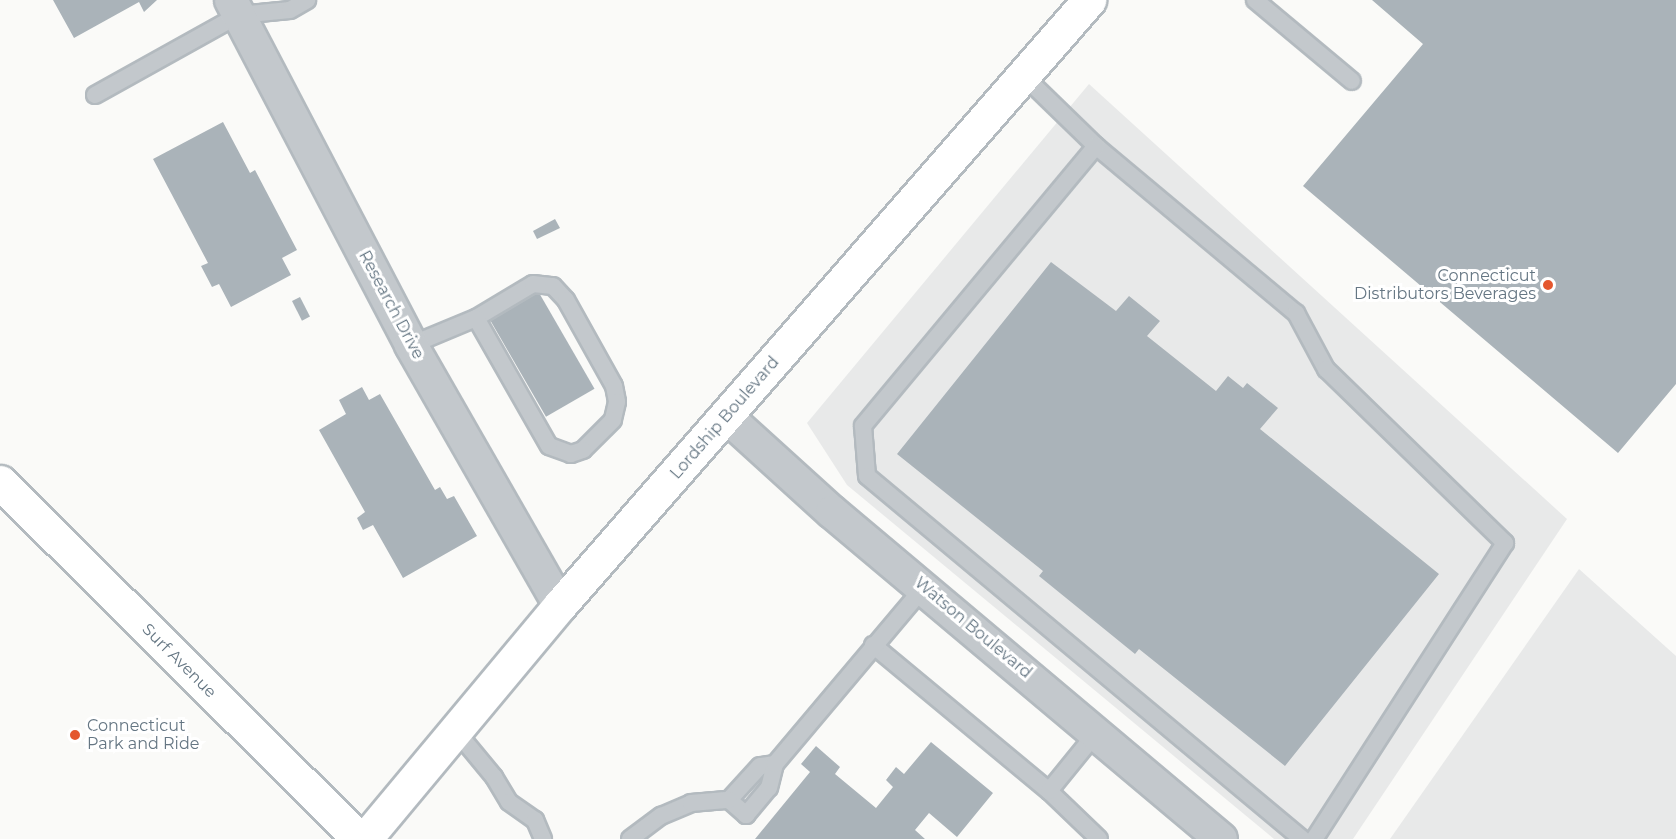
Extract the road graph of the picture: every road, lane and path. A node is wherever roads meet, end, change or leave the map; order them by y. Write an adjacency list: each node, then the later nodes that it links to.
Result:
1 (307, 0): 4 (lane)
2 (1089, 0): 5 (main road, Lordship Boulevard)
3 (1255, 0): 6 (lane)
4 (235, 7): 7 (lane); 10 (street, Research Drive)
5 (1025, 77): 8 (lane); 11 (main road, Lordship Boulevard)
6 (1352, 81)
7 (95, 95)
8 (1096, 146): 25 (lane); 26 (lane)
9 (476, 318): 9 (lane); 10 (lane)
10 (411, 345): 14 (street, Research Drive)
11 (726, 416): 13 (street, Watson Boulevard); 14 (main road, Lordship Boulevard)
12 (0, 482): 19 (main road, Surf Avenue)
13 (924, 587): 15 (lane); 17 (street, Watson Boulevard)
14 (560, 605): 16 (main road, Lordship Boulevard)
15 (873, 645): 18 (lane); 22 (lane)
16 (456, 731): 20 (main road, Lordship Boulevard); 21 (lane)
17 (1096, 732): 18 (lane); 24 (street, Watson Boulevard)
18 (1048, 791): 23 (lane)
19 (359, 839)
20 (365, 839)
21 (543, 839)
22 (630, 839)
23 (1099, 839)
24 (1221, 839)
25 (1302, 839)
26 (1314, 839)

